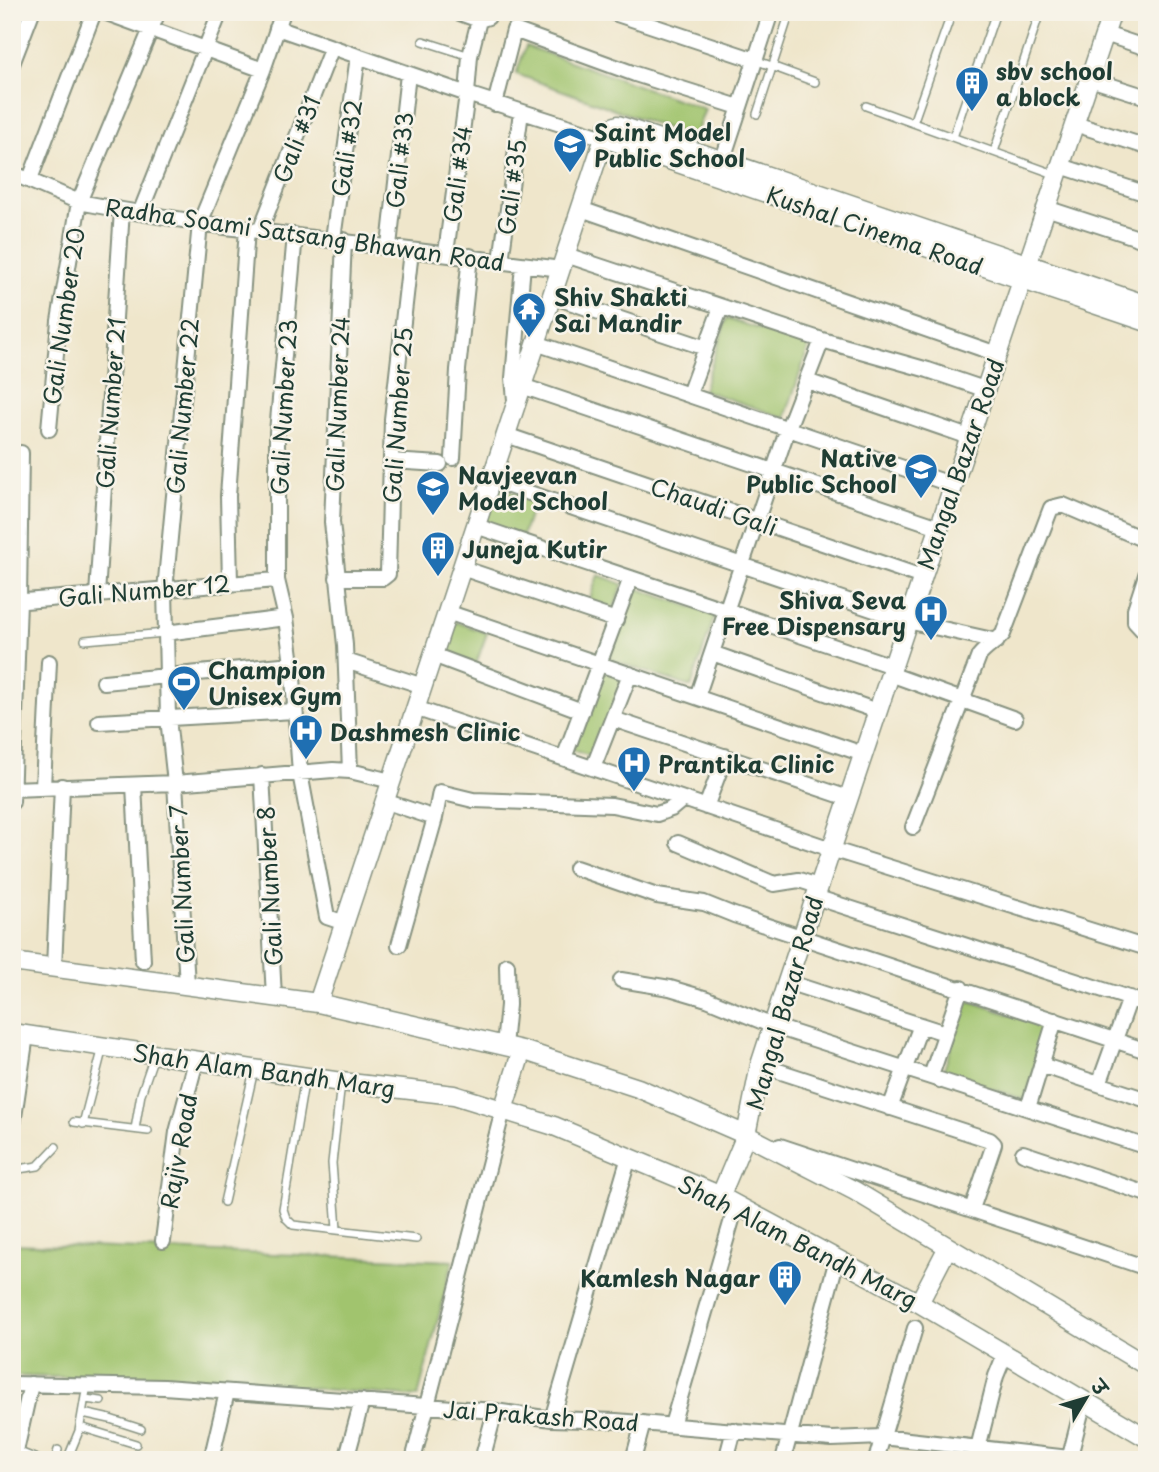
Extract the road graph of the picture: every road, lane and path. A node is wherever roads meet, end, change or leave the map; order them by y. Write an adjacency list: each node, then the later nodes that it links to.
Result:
1 (32, 12): 27 (street)
2 (94, 12): 49 (street)
3 (104, 12): 18 (street)
4 (158, 12): 18 (street, Gali Number 20)
5 (220, 12): 23 (street)
6 (283, 12): 17 (street, Gali Number 22)
7 (457, 12): 15 (street)
8 (611, 12): 16 (street)
9 (790, 12): 28 (lane)
10 (952, 12): 40 (lane)
11 (996, 12): 43 (lane)
12 (1040, 12): 45 (lane)
13 (1112, 12): 19 (street, Mangal Bazar Road)
14 (770, 13): 26 (street)
15 (484, 16): 25 (street, Gali #34)
16 (640, 17): 26 (street)
17 (277, 27): 21 (street); 29 (street, Gali Number 22)
18 (152, 28): 23 (street); 51 (street, Gali Number 20)
19 (1105, 34): 22 (street); 31 (street, Mangal Bazar Road)
20 (423, 41): 25 (lane)
21 (332, 47): 24 (street); 57 (street, Gali #31)
22 (1147, 48)
23 (206, 51): 29 (street); 55 (street)
24 (358, 56): 30 (street); 59 (street, Gali #32)
25 (470, 56): 33 (street, Gali #34)
26 (755, 61): 28 (lane); 37 (street)
27 (12, 64)
28 (772, 66): 32 (lane); 39 (lane)
29 (263, 70): 56 (street, Gali Number 22)
30 (408, 74): 33 (street); 61 (street, Gali #33)
31 (1090, 79): 34 (street); 41 (street, Mangal Bazar Road)
32 (815, 82)
33 (467, 94): 35 (street); 63 (street, Gali #34)
34 (1147, 97)
35 (495, 103): 37 (street); 38 (street)
36 (866, 106): 40 (lane)
37 (739, 107): 46 (street)
38 (521, 112): 42 (street); 65 (street, Gali #35)
39 (757, 114)
40 (913, 123): 43 (lane)
41 (1074, 124): 44 (street); 47 (street, Mangal Bazar Road)
42 (608, 132): 46 (street, Kushal Cinema Road); 53 (street)
43 (953, 137): 45 (lane)
44 (1147, 147)
45 (994, 152): 47 (lane)
46 (720, 169): 68 (street, Kushal Cinema Road)
47 (1059, 170): 50 (street); 52 (street, Mangal Bazar Road)
48 (12, 173): 49 (street, Radha Soami Satsang Bhawan Road)
49 (30, 179): 51 (street, Radha Soami Satsang Bhawan Road)
50 (1147, 194)
51 (79, 202): 54 (street, Radha Soami Satsang Bhawan Road); 83 (street, Gali Number 20)
52 (1046, 208): 60 (street); 68 (street, Mangal Bazar Road)
53 (581, 209): 66 (street); 76 (street)
54 (122, 210): 55 (street, Radha Soami Satsang Bhawan Road); 104 (street, Gali Number 21)
55 (140, 213): 56 (street, Radha Soami Satsang Bhawan Road)
56 (200, 223): 57 (street, Radha Soami Satsang Bhawan Road); 103 (street, Gali Number 22)
57 (253, 230): 58 (street, Radha Soami Satsang Bhawan Road); 102 (street, Gali #31)
58 (295, 235): 59 (street, Radha Soami Satsang Bhawan Road); 101 (street, Gali Number 23)
59 (338, 240): 61 (street, Radha Soami Satsang Bhawan Road); 98 (street, Gali Number 24)
60 (1147, 241)
61 (389, 246): 62 (street, Radha Soami Satsang Bhawan Road)
62 (411, 251): 63 (street, Radha Soami Satsang Bhawan Road); 87 (street, Gali Number 25)
63 (446, 253): 64 (street, Radha Soami Satsang Bhawan Road)
64 (470, 256): 65 (street, Radha Soami Satsang Bhawan Road); 87 (street)
65 (501, 261): 67 (street, Radha Soami Satsang Bhawan Road)
66 (564, 262): 67 (street, Radha Soami Satsang Bhawan Road); 69 (street); 71 (street, Radha Soami Satsang Bhawan Road)
67 (523, 265): 81 (street)
68 (1025, 273): 70 (street, Kushal Cinema Road); 72 (street, Kushal Cinema Road); 76 (street, Mangal Bazar Road)
69 (552, 296): 74 (street); 75 (street)
70 (1147, 305)
71 (721, 307): 73 (street, Radha Soami Satsang Bhawan Road); 75 (street)
72 (1147, 322)
73 (822, 340): 77 (street); 79 (street, Radha Soami Satsang Bhawan Road)
74 (536, 343): 78 (street); 80 (street)
75 (706, 348): 80 (street)
76 (997, 354): 79 (street, Mangal Bazar Road)
77 (807, 381): 82 (street); 85 (street)
78 (522, 386): 81 (street); 88 (street)
79 (984, 389): 85 (street, Mangal Bazar Road)
80 (689, 394): 82 (street)
81 (515, 406): 84 (street)
82 (788, 428): 88 (street); 90 (street)
83 (48, 429)
84 (506, 435): 89 (street); 91 (street, Chaudi Gali)
85 (969, 437): 90 (street, Mangal Bazar Road)
86 (21, 453): 105 (street)
87 (391, 461): 98 (street, Gali Number 25)
88 (774, 471): 91 (street); 93 (street)
89 (491, 481): 92 (street); 95 (street)
90 (953, 485): 93 (street, Mangal Bazar Road)
91 (757, 520): 95 (street); 99 (street, Chaudi Gali)
92 (476, 526): 96 (street); 100 (street)
93 (939, 527): 99 (street, Mangal Bazar Road)
94 (1147, 541): 114 (street)
95 (741, 565): 106 (street); 110 (street)
96 (462, 568): 107 (street); 109 (street)
97 (1147, 572): 112 (street)
98 (336, 573): 117 (street, Gali Number 24)
99 (922, 577): 110 (street, Mangal Bazar Road)
100 (631, 578): 106 (street); 109 (street)
101 (277, 580): 102 (street, Gali Number 12); 108 (street, Gali Number 23)
102 (230, 582): 103 (street, Gali Number 12)
103 (165, 590): 104 (street, Gali Number 12); 111 (street, Gali Number 22)
104 (97, 595): 105 (street, Gali Number 12)
105 (16, 601): 148 (street)
106 (726, 610): 115 (street); 121 (street)
107 (447, 612): 116 (street); 120 (street)
108 (286, 618): 111 (street); 119 (street, Gali Number 23)
109 (616, 620): 120 (street)
110 (907, 621): 114 (street); 121 (street, Mangal Bazar Road)
111 (165, 633): 113 (lane); 123 (street, Gali Number 22)
112 (1147, 635)
113 (85, 640)
114 (997, 641): 127 (street)
115 (712, 653): 126 (street); 131 (street)
116 (433, 655): 125 (street); 130 (street)
117 (346, 661): 125 (street); 140 (street, Gali Number 24)
118 (50, 662): 147 (street)
119 (292, 664): 123 (street); 129 (street, Gali Number 23)
120 (600, 664): 122 (street); 130 (street)
121 (891, 670): 127 (street); 131 (street, Mangal Bazar Road)
122 (630, 674): 126 (street); 133 (street)
123 (166, 675): 124 (street); 132 (street, Gali Number 7)
124 (104, 682)
125 (423, 686): 128 (street)
126 (697, 697): 136 (street)
127 (962, 700): 134 (street); 154 (street)
128 (415, 708): 138 (street); 143 (street)
129 (295, 711): 132 (street); 141 (street, Gali Number 23)
130 (582, 711): 138 (street)
131 (877, 711): 136 (street, Mangal Bazar Road)
132 (167, 718): 135 (street); 144 (street, Gali Number 7)
133 (613, 719): 137 (street); 139 (street)
134 (1015, 719)
135 (99, 722)
136 (863, 754): 149 (street, Mangal Bazar Road)
137 (725, 756): 149 (street); 152 (street)
138 (564, 758): 139 (street)
139 (593, 768): 150 (street)
140 (350, 771): 141 (street); 143 (street)
141 (300, 773): 142 (street); 159 (street, Gali Number 23)
142 (262, 775): 144 (street); 171 (street, Gali Number 8)
143 (391, 781): 151 (street)
144 (175, 783): 145 (street); 169 (street, Gali Number 7)
145 (134, 785): 146 (street); 164 (street)
146 (62, 786): 147 (street); 166 (street)
147 (43, 787): 148 (street)
148 (13, 793)
149 (848, 798): 156 (street, Mangal Bazar Road)
150 (683, 799): 152 (street); 153 (street)
151 (384, 802): 153 (street); 159 (street)
152 (706, 807): 156 (street)
153 (435, 818): 161 (street)
154 (913, 827)
155 (678, 843): 158 (street)
156 (831, 849): 158 (street, Mangal Bazar Road); 162 (street)
157 (576, 869): 160 (street)
158 (816, 892): 160 (street, Mangal Bazar Road); 172 (street)
159 (345, 923): 173 (street)
160 (802, 936): 168 (street, Mangal Bazar Road); 170 (street)
161 (399, 945)
162 (1147, 948)
163 (12, 961): 166 (street)
164 (143, 961)
165 (507, 965): 181 (street)
166 (54, 967): 169 (street)
167 (621, 980): 177 (street)
168 (787, 982): 176 (street); 177 (street, Mangal Bazar Road)
169 (187, 985): 171 (street)
170 (961, 988): 175 (street); 178 (street)
171 (274, 997): 173 (street)
172 (1130, 998): 174 (street); 180 (street)
173 (318, 1003): 181 (street)
174 (1147, 1004)
175 (1055, 1020): 180 (street); 188 (street)
176 (921, 1025): 178 (street); 189 (street)
177 (773, 1026): 187 (street, Mangal Bazar Road); 189 (street)
178 (945, 1033): 191 (street)
179 (19, 1034): 182 (street, Shah Alam Bandh Marg); 202 (street)
180 (1115, 1040): 184 (street); 194 (street)
181 (504, 1046): 183 (street)
182 (103, 1047): 185 (street, Shah Alam Bandh Marg); 200 (lane)
183 (522, 1050): 198 (street); 204 (street)
184 (1147, 1051)
185 (155, 1055): 186 (street, Shah Alam Bandh Marg); 201 (lane)
186 (196, 1061): 190 (street, Shah Alam Bandh Marg); 218 (street, Rajiv Road)
187 (760, 1065): 196 (street); 204 (street, Mangal Bazar Road)
188 (1041, 1065): 194 (street); 197 (street)
189 (905, 1068): 191 (street); 196 (street)
190 (254, 1070): 192 (street, Shah Alam Bandh Marg); 214 (lane)
191 (931, 1076): 197 (street)
192 (305, 1077): 193 (street, Shah Alam Bandh Marg); 216 (lane)
193 (341, 1082): 198 (street, Shah Alam Bandh Marg); 216 (lane)
194 (1099, 1084): 195 (street)
195 (1147, 1100)
196 (890, 1108): 215 (street)
197 (1028, 1108): 206 (street)
198 (503, 1110): 208 (street, Shah Alam Bandh Marg); 233 (street)
199 (74, 1122): 200 (lane)
200 (83, 1124): 201 (lane)
201 (135, 1129): 203 (lane)
202 (12, 1131)
203 (148, 1131)
204 (746, 1135): 210 (street); 212 (street); 213 (street, Mangal Bazar Road)
205 (55, 1147): 209 (lane)
206 (1147, 1147)
207 (1023, 1153): 211 (street)
208 (629, 1157): 213 (street, Shah Alam Bandh Marg); 236 (street)
209 (12, 1170)
210 (881, 1179): 212 (street); 215 (street)
211 (1147, 1194)
212 (863, 1196): 219 (street)
213 (728, 1201): 220 (street, Shah Alam Bandh Marg); 238 (street)
214 (224, 1202)
215 (972, 1209): 221 (street)
216 (337, 1229): 217 (lane)
217 (416, 1239)
218 (163, 1241)
219 (948, 1247): 222 (street); 225 (street)
220 (837, 1259): 222 (street, Shah Alam Bandh Marg); 242 (street)
221 (1147, 1268)
222 (919, 1303): 224 (street, Shah Alam Bandh Marg)
223 (915, 1328): 243 (street)
224 (1005, 1354): 232 (street, Shah Alam Bandh Marg); 247 (street)
225 (1147, 1366)
226 (12, 1384): 227 (street, Jai Prakash Road)
227 (31, 1384): 229 (street, Jai Prakash Road); 248 (street)
228 (227, 1391): 229 (street, Jai Prakash Road); 231 (street, Jai Prakash Road); 253 (street)
229 (86, 1392): 230 (lane); 235 (lane)
230 (101, 1401)
231 (362, 1401): 233 (street, Jai Prakash Road); 254 (street)
232 (1084, 1401): 244 (street, Shah Alam Bandh Marg); 249 (street)
233 (427, 1406): 234 (street, Jai Prakash Road); 255 (street)
234 (495, 1411): 236 (street, Jai Prakash Road); 256 (street)
235 (83, 1413): 239 (lane); 240 (lane)
236 (552, 1419): 237 (street, Jai Prakash Road)
237 (643, 1423): 238 (street, Jai Prakash Road); 257 (street)
238 (672, 1425): 241 (street, Jai Prakash Road)
239 (80, 1427): 245 (lane); 252 (lane)
240 (141, 1429)
241 (734, 1430): 242 (street, Jai Prakash Road); 258 (street)
242 (790, 1435): 243 (street, Jai Prakash Road); 259 (street)
243 (882, 1437): 247 (street, Jai Prakash Road); 260 (street)
244 (1147, 1438)
245 (136, 1444)
246 (58, 1450): 251 (lane)
247 (977, 1454): 249 (street, Jai Prakash Road)
248 (15, 1455): 250 (lane)
249 (1069, 1459)
250 (39, 1460)
251 (55, 1460)
252 (67, 1460)
253 (211, 1460)
254 (346, 1460)
255 (413, 1460)
256 (482, 1460)
257 (633, 1460)
258 (726, 1460)
259 (783, 1460)
260 (876, 1460)

